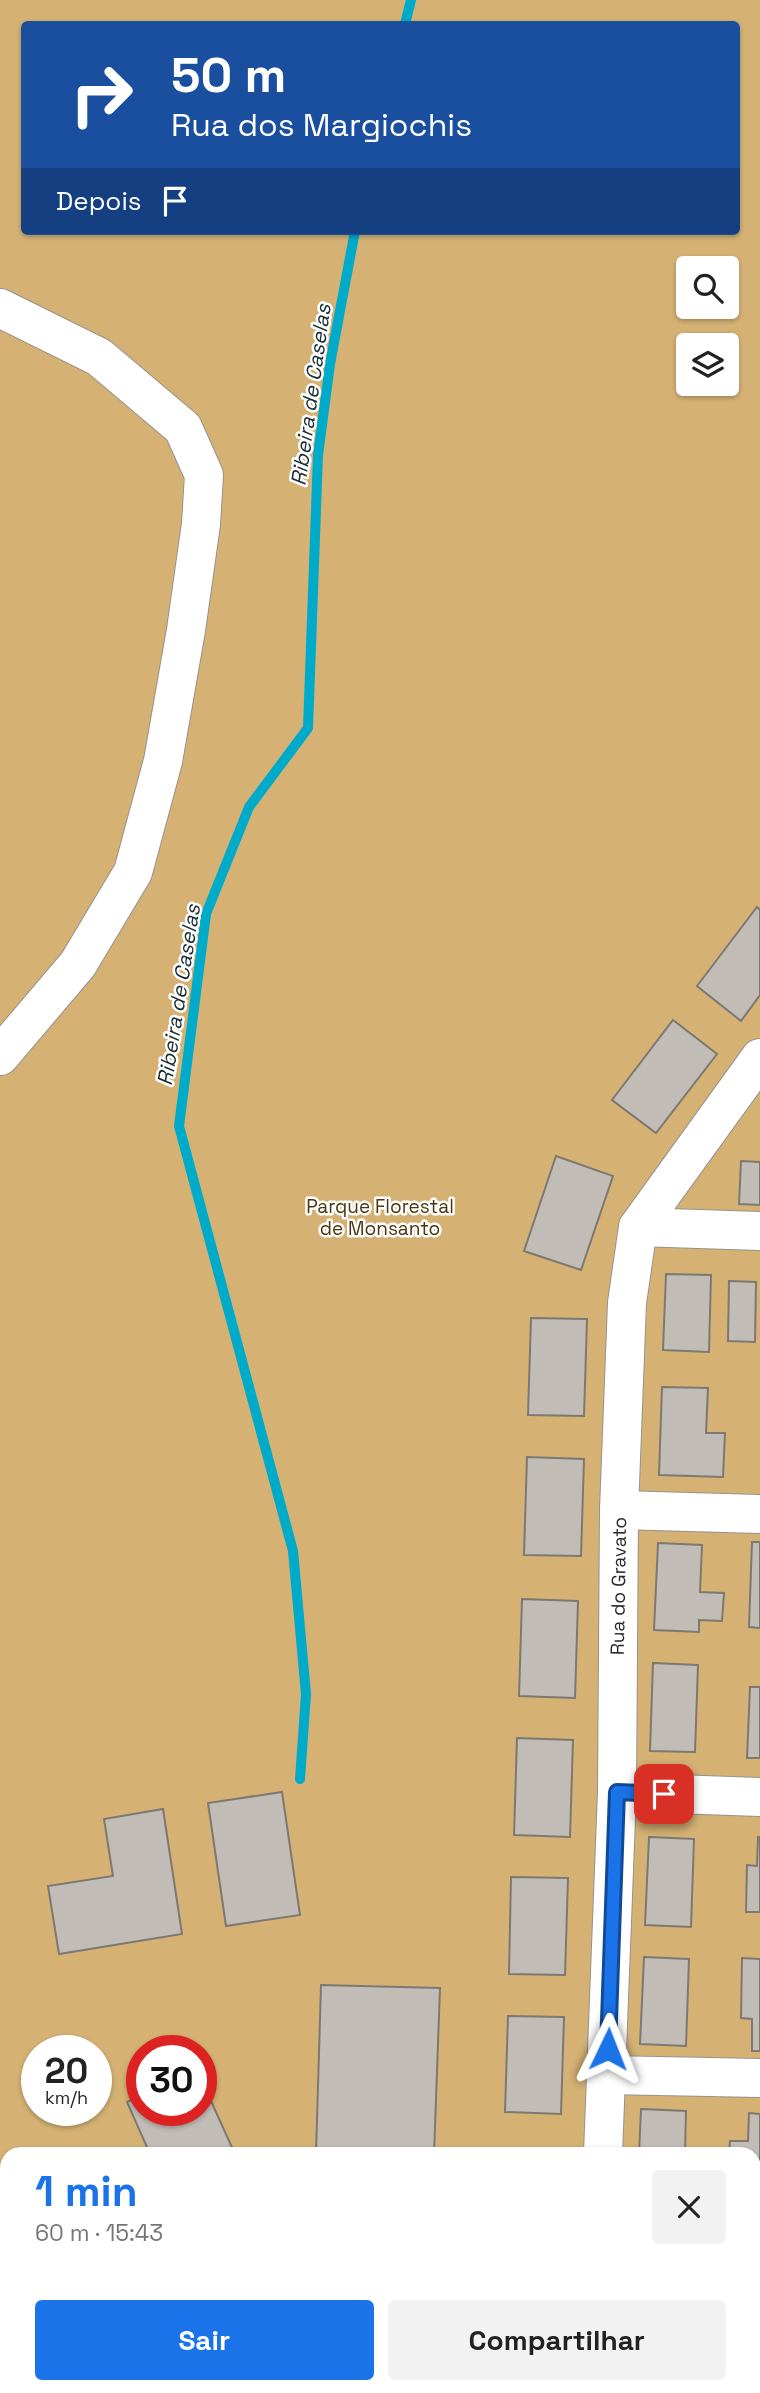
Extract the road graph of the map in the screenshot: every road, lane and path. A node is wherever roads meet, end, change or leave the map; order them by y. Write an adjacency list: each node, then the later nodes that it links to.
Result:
1 (0, 308): 2 (street)
2 (0, 1056)
3 (760, 1058): 4 (street, Rua do Gravato)
4 (638, 1227): 5 (street); 6 (street, Rua do Gravato)
5 (760, 1231)
6 (619, 1510): 7 (street); 8 (street, Rua do Gravato)
7 (760, 1514)
8 (617, 1792): 9 (street); 10 (street, Rua do Gravato)
9 (760, 1797)
10 (607, 2075): 11 (street); 12 (street, Rua do Gravato)
11 (760, 2078)
12 (603, 2147)

